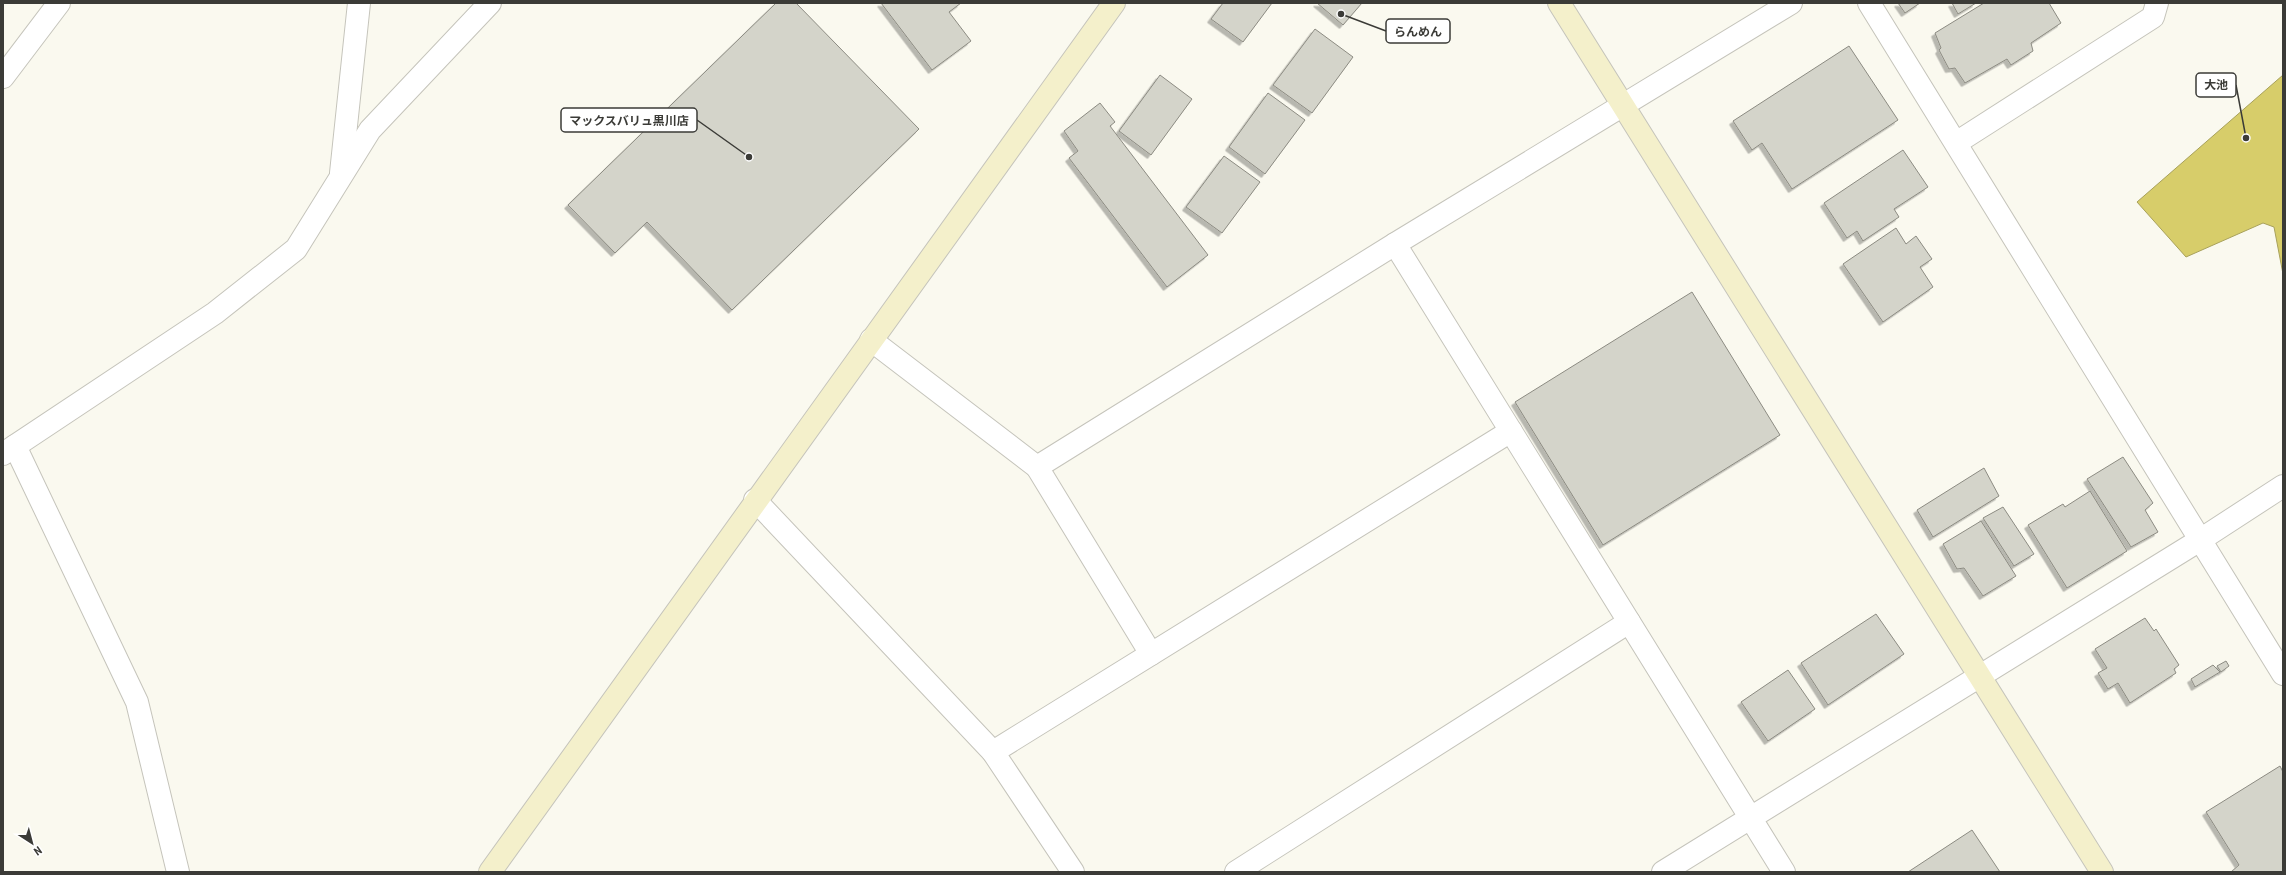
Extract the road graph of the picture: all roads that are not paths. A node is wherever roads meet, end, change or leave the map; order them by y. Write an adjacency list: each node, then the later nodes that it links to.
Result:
1 (59, 3): 9 (street)
2 (359, 3): 12 (street)
3 (490, 3): 12 (street)
4 (1114, 3): 14 (street)
5 (1560, 3): 10 (street)
6 (1792, 3): 10 (street)
7 (1869, 3): 11 (street)
8 (2157, 3): 11 (street)
9 (3, 77)
10 (1624, 106): 13 (street); 24 (street)
11 (1956, 144): 20 (street)
12 (340, 179): 16 (street)
13 (1395, 244): 15 (street); 17 (street)
14 (871, 340): 17 (street); 19 (street)
15 (1511, 431): 21 (street); 22 (street)
16 (9, 450): 27 (street)
17 (1037, 467): 22 (street)
18 (2283, 486): 20 (street)
19 (755, 500): 25 (street); 28 (street)
20 (2200, 540): 23 (street); 24 (street)
21 (1629, 622): 26 (street); 30 (street)
22 (1151, 654): 25 (street)
23 (2283, 674)
24 (1980, 676): 26 (street); 33 (street)
25 (992, 752): 29 (street)
26 (1750, 817): 31 (street); 32 (street)
27 (178, 872)
28 (490, 872)
29 (1073, 872)
30 (1236, 872)
31 (1663, 872)
32 (1784, 872)
33 (2102, 872)

